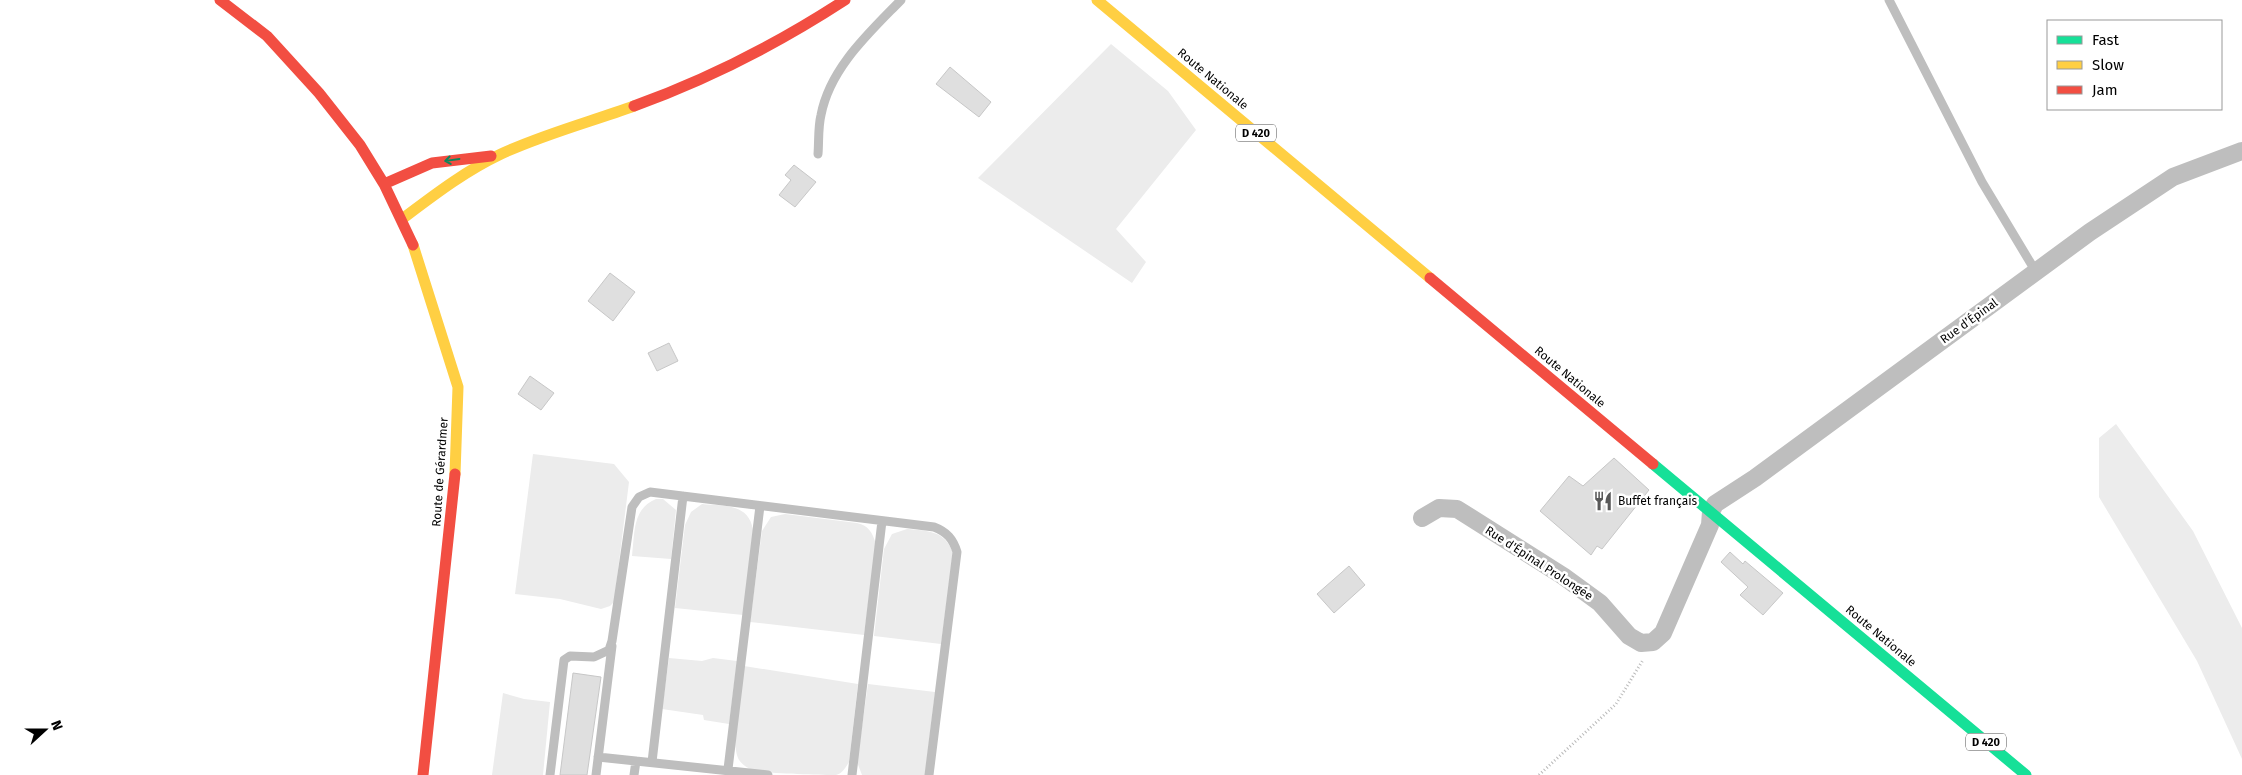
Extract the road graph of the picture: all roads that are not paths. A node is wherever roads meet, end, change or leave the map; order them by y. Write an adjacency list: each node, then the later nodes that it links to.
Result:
1 (220, 0): 9 (main road, Route de Gérardmer)
2 (845, 0): 8 (main road)
3 (901, 0): 7 (lane)
4 (1097, 0): 14 (main road, Route Nationale / D 420)
5 (1889, 0): 11 (lane)
6 (2242, 151): 11 (street, Rue d’Épinal)
7 (818, 154)
8 (501, 155): 9 (main road, one-way to 9); 10 (main road)
9 (384, 184): 10 (main road, Route de Gérardmer)
10 (402, 219): 23 (main road, Route de Gérardmer)
11 (2036, 272): 14 (street, Rue d’Épinal)
12 (683, 496): 13 (lane); 17 (lane); 20 (lane)
13 (760, 506): 16 (lane); 21 (lane)
14 (1711, 512): 15 (street, Rue d'Épinal Prolongée); 30 (main road, Route Nationale / D 420)
15 (1422, 518)
16 (882, 521): 28 (lane); 29 (lane)
17 (612, 641): 18 (lane); 24 (lane)
18 (598, 757): 19 (lane); 25 (lane)
19 (636, 761): 20 (lane); 26 (lane)
20 (652, 762): 21 (lane)
21 (728, 770): 22 (lane)
22 (740, 773): 27 (lane)
23 (423, 775)
24 (550, 775)
25 (596, 775)
26 (634, 775)
27 (768, 775)
28 (852, 775)
29 (929, 775)
30 (2026, 775)

